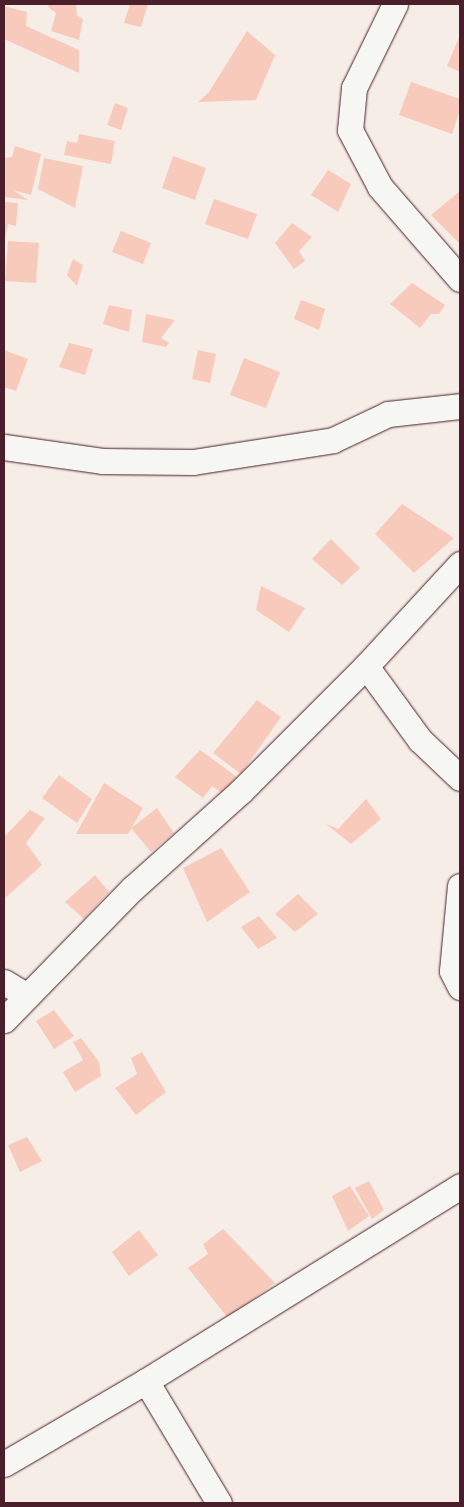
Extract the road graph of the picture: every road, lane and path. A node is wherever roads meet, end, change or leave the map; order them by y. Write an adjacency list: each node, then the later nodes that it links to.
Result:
1 (395, 4): 2 (street)
2 (460, 279)
3 (460, 406): 4 (street)
4 (4, 447)
5 (460, 564): 6 (street)
6 (366, 666): 7 (street); 11 (street)
7 (460, 778)
8 (460, 886): 10 (street)
9 (4, 982): 11 (street)
10 (460, 987)
11 (27, 996): 12 (street)
12 (4, 1020)
13 (460, 1186): 14 (street)
14 (146, 1381): 15 (street); 16 (street)
15 (6, 1459)
16 (219, 1503)

